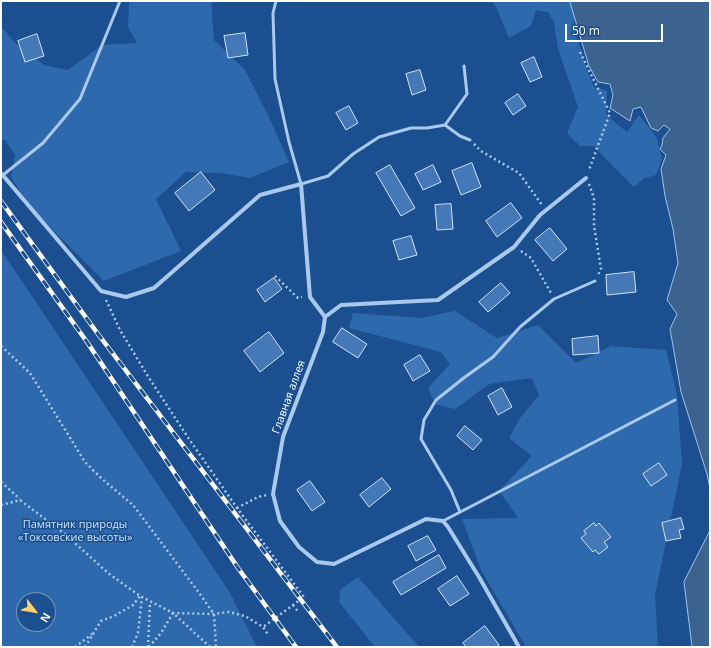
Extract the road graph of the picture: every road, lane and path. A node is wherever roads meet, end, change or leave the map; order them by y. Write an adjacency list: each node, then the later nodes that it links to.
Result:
1 (120, 1): 7 (lane)
2 (276, 1): 9 (lane)
3 (580, 52): 8 (path)
4 (464, 66): 5 (lane)
5 (445, 125): 6 (lane); 9 (lane)
6 (470, 140): 10 (path)
7 (2, 174): 14 (street)
8 (586, 178): 10 (street); 13 (path)
9 (301, 184): 14 (street); 15 (street)
10 (546, 210): 11 (street)
11 (514, 247): 16 (path); 17 (street)
12 (275, 276): 15 (path)
13 (595, 281): 16 (lane)
14 (101, 291): 24 (path)
15 (310, 297): 17 (street)
16 (554, 299): 25 (lane)
17 (325, 317): 21 (street, Главная аллея)
18 (1, 346): 32 (path)
19 (675, 400): 25 (lane)
20 (1, 482): 22 (path)
21 (273, 494): 24 (path); 26 (street, Главная аллея)
22 (20, 500): 23 (path); 27 (path)
23 (1, 506)
24 (237, 508): 29 (path)
25 (460, 512): 26 (lane)
26 (443, 521): 42 (street)
27 (141, 597): 28 (path); 34 (path); 38 (path)
28 (150, 602): 30 (path); 39 (path)
29 (294, 605): 31 (path); 33 (path)
30 (174, 613): 32 (path); 39 (path); 40 (path)
31 (299, 613)
32 (214, 614): 33 (path); 41 (path)
33 (263, 627): 35 (path)
34 (93, 633): 36 (path); 37 (path)
35 (269, 636)
36 (74, 647)
37 (86, 647)
38 (132, 647)
39 (148, 647)
40 (210, 647)
41 (216, 647)
42 (519, 647)

